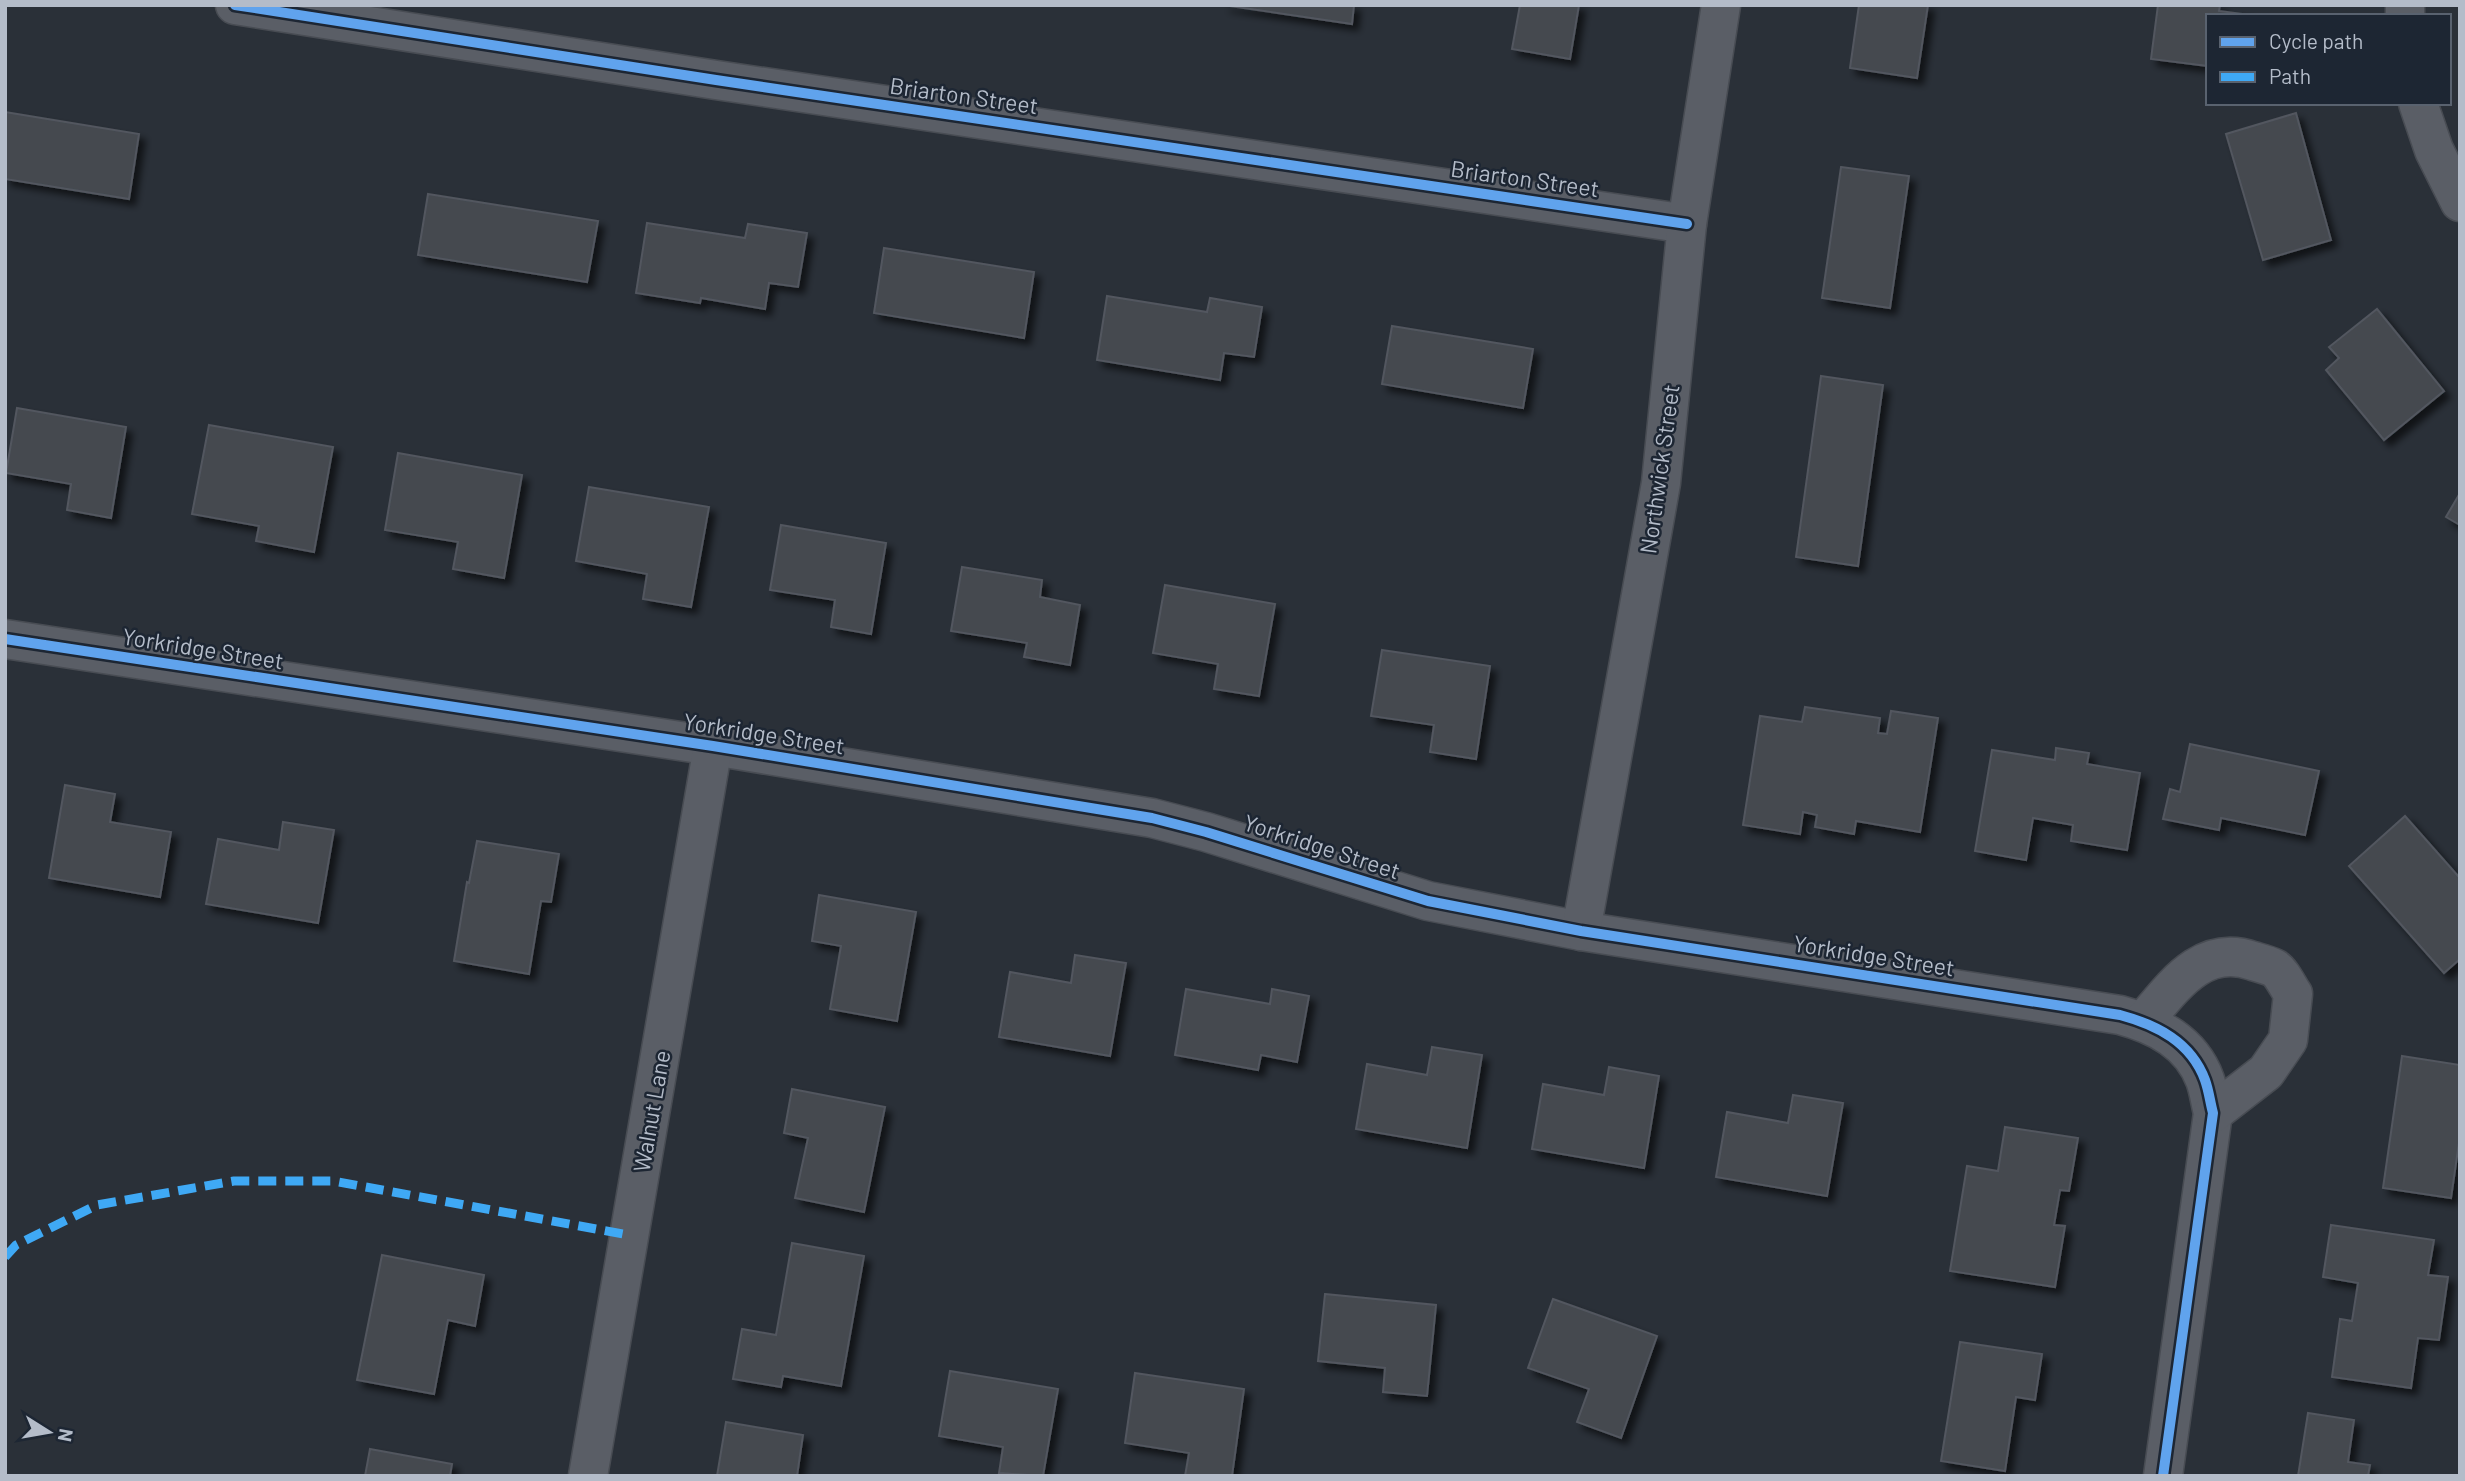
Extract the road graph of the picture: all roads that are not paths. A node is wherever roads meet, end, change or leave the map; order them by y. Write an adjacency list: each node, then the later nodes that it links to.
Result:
1 (235, 5): 5 (street, Briarton Street)
2 (1721, 5): 5 (street, Northwick Street)
3 (2419, 105): 4 (street)
4 (2460, 202)
5 (1687, 224): 8 (street, Northwick Street)
6 (5, 639): 7 (street, Yorkridge Street)
7 (713, 746): 8 (street, Yorkridge Street); 11 (street, Walnut Lane)
8 (1581, 931): 9 (street, Yorkridge Street)
9 (2144, 1021): 10 (street, Yorkridge Street); 10 (street)
10 (2213, 1113): 12 (street, Yorkridge Street)
11 (588, 1476)
12 (2163, 1476)

